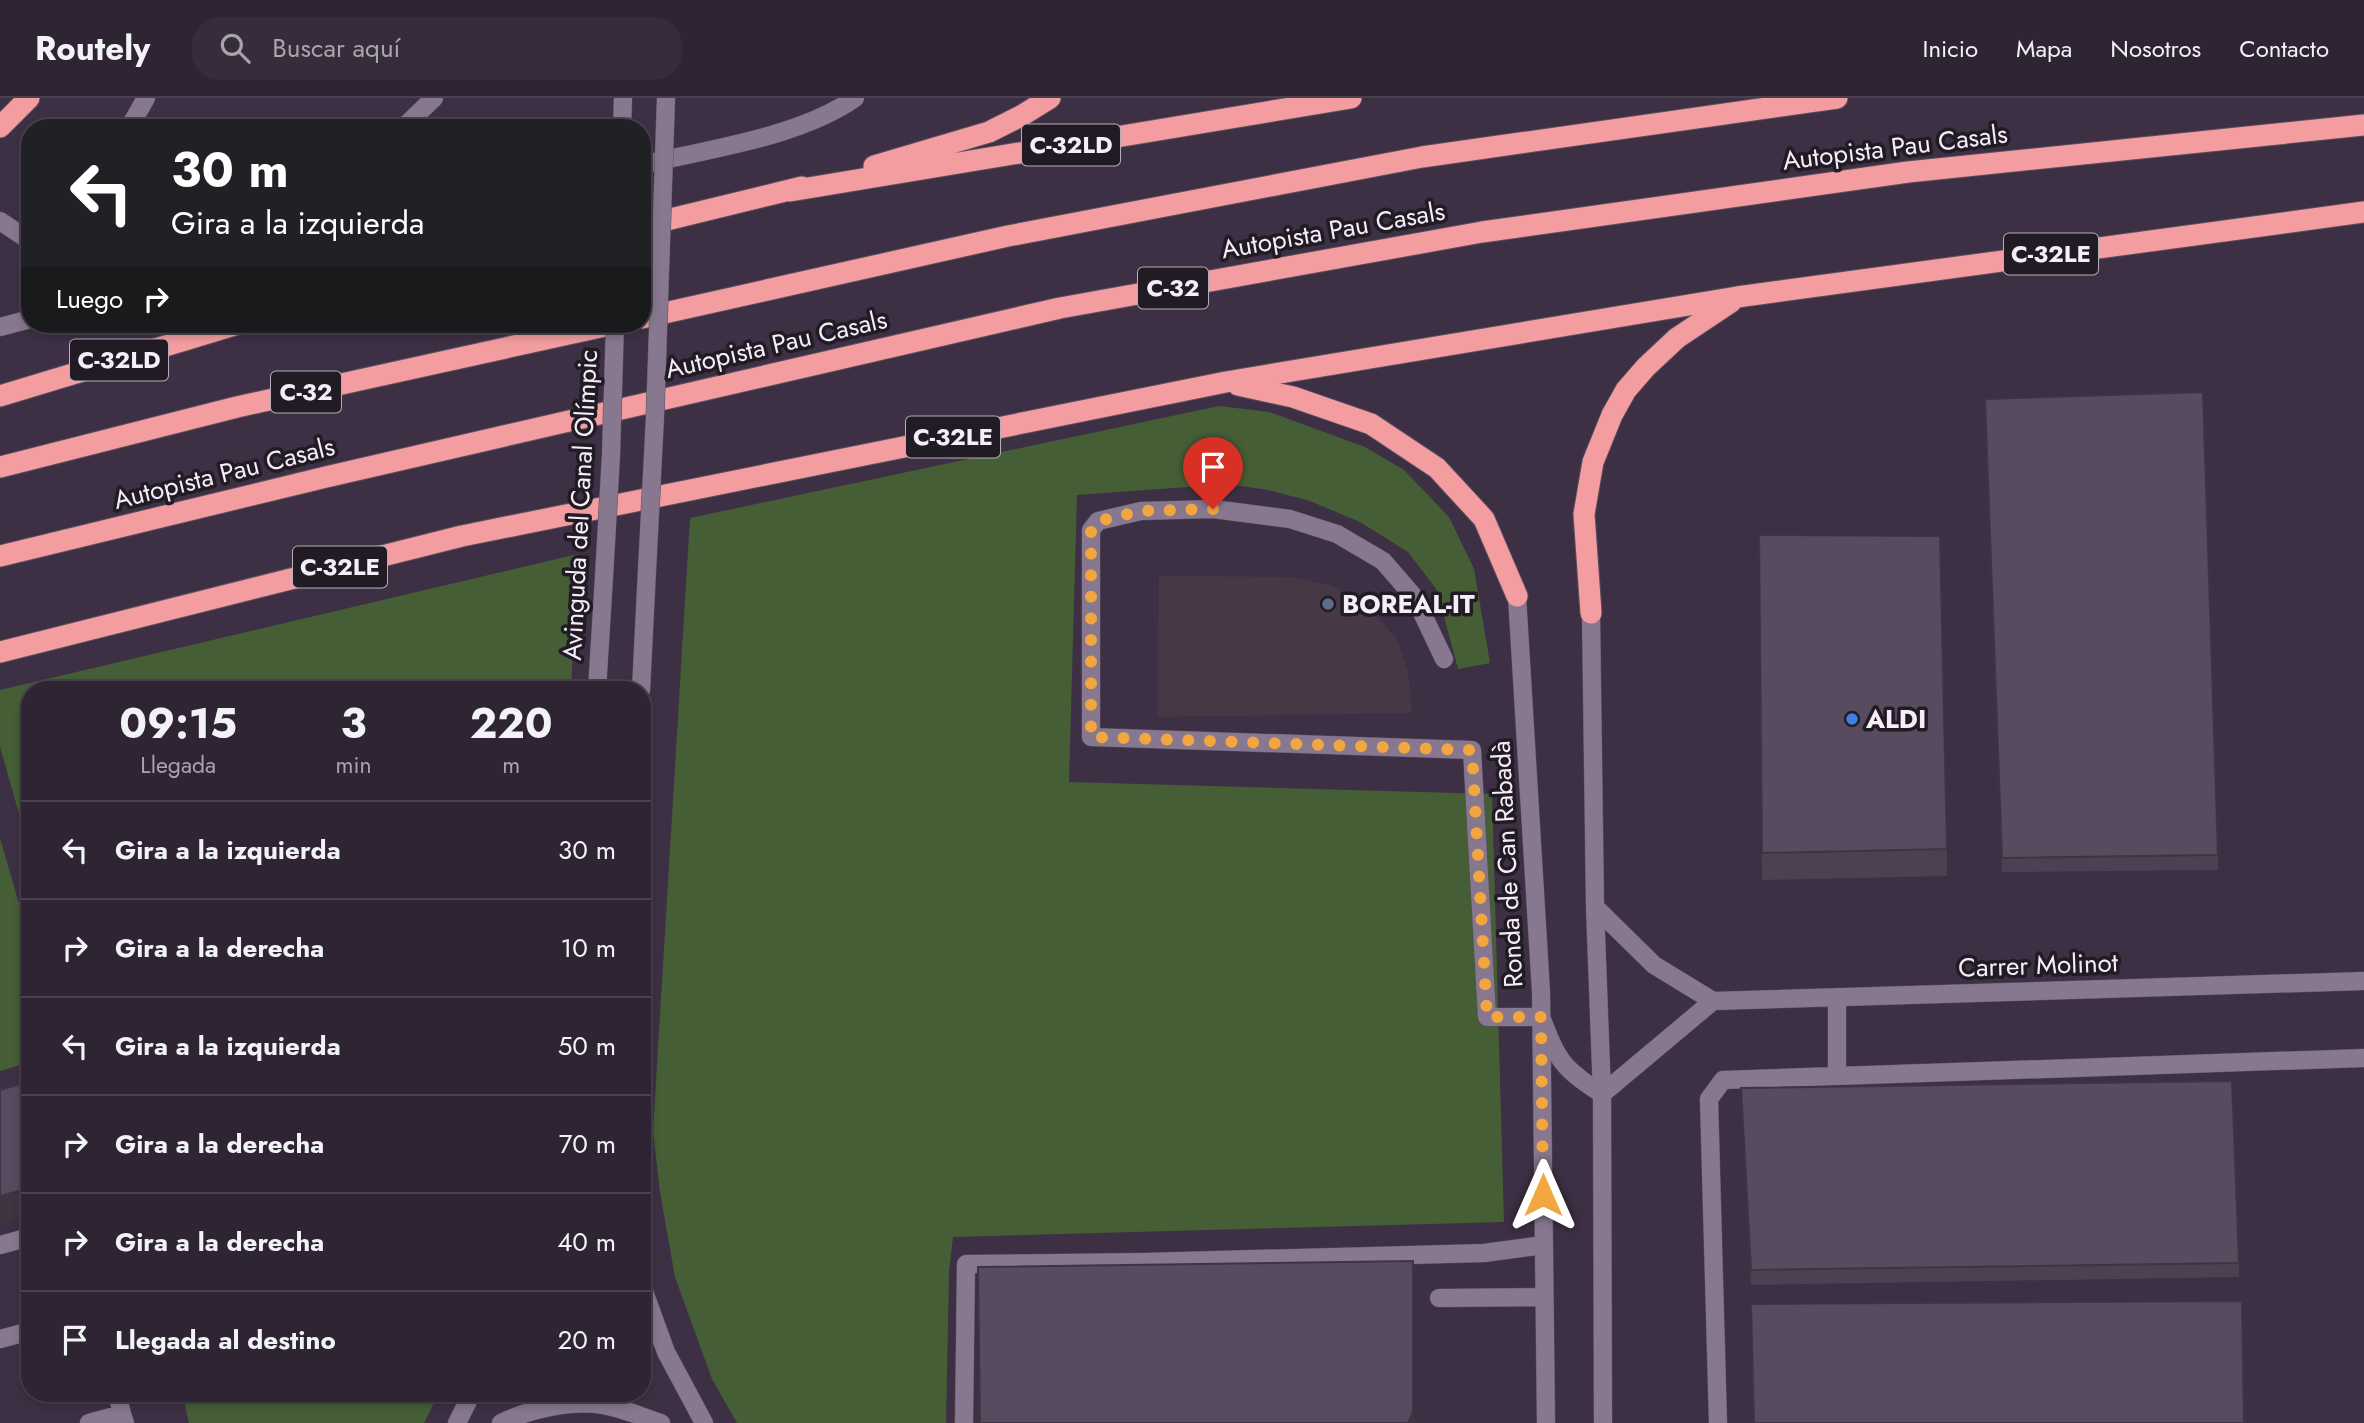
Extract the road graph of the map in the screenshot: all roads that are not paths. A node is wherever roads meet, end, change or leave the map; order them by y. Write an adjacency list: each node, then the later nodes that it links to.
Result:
1 (29, 98): 14 (highway)
2 (146, 98): 10 (street)
3 (434, 98): 11 (street)
4 (666, 98): 37 (street, bridge)
5 (855, 98): 15 (street)
6 (1050, 98): 16 (highway)
7 (1351, 98): 16 (highway, C-32LD)
8 (1837, 98): 22 (highway, Autopista Pau Casals)
9 (623, 101): 12 (street)
10 (134, 119)
11 (412, 119)
12 (622, 119)
13 (2364, 125): 31 (highway, Autopista Pau Casals / C-32)
14 (0, 127)
15 (651, 163)
16 (790, 191): 19 (highway, C-32LD)
17 (2364, 212): 21 (highway, C-32LE)
18 (0, 221): 20 (street)
19 (651, 224)
20 (21, 235)
21 (1737, 298): 28 (highway, C-32LE); 33 (highway)
22 (651, 315)
23 (21, 321): 24 (street)
24 (0, 327)
25 (208, 333): 29 (highway, C-32LD)
26 (574, 333): 30 (highway, C-32)
27 (615, 333): 36 (street, Avinguda del Canal Olímpic, bridge)
28 (1226, 382): 32 (highway); 34 (highway, C-32LE)
29 (0, 396)
30 (0, 467)
31 (0, 556)
32 (1517, 596): 42 (street, Ronda de Can Rabadà)
33 (1591, 613): 38 (street)
34 (0, 652)
35 (1444, 659): 42 (street)
36 (598, 681)
37 (641, 681)
38 (1595, 907): 41 (street); 45 (street)
39 (2364, 981): 40 (street, Carrer Molinot)
40 (1837, 997): 41 (street, Carrer Molinot); 44 (street)
41 (1713, 1001): 45 (street)
42 (1541, 1017): 45 (street); 48 (street, Ronda de Can Rabadà)
43 (2364, 1058): 44 (street)
44 (1837, 1076): 66 (street)
45 (1602, 1094): 65 (street)
46 (21, 1239): 47 (street)
47 (0, 1245)
48 (1543, 1245): 49 (street, Ronda de Can Rabadà); 62 (street)
49 (1544, 1297): 50 (street); 54 (street, Ronda de Can Rabadà)
50 (1439, 1298)
51 (651, 1311): 61 (street)
52 (21, 1333): 53 (street)
53 (0, 1339)
54 (1545, 1353): 63 (street); 64 (street, Ronda de Can Rabadà)
55 (468, 1402): 58 (street)
56 (123, 1418): 57 (street)
57 (89, 1423)
58 (457, 1423)
59 (501, 1423): 60 (street)
60 (661, 1423)
61 (704, 1423)
62 (964, 1423)
63 (1534, 1423)
64 (1546, 1423)
65 (1602, 1423)
66 (1718, 1423)

